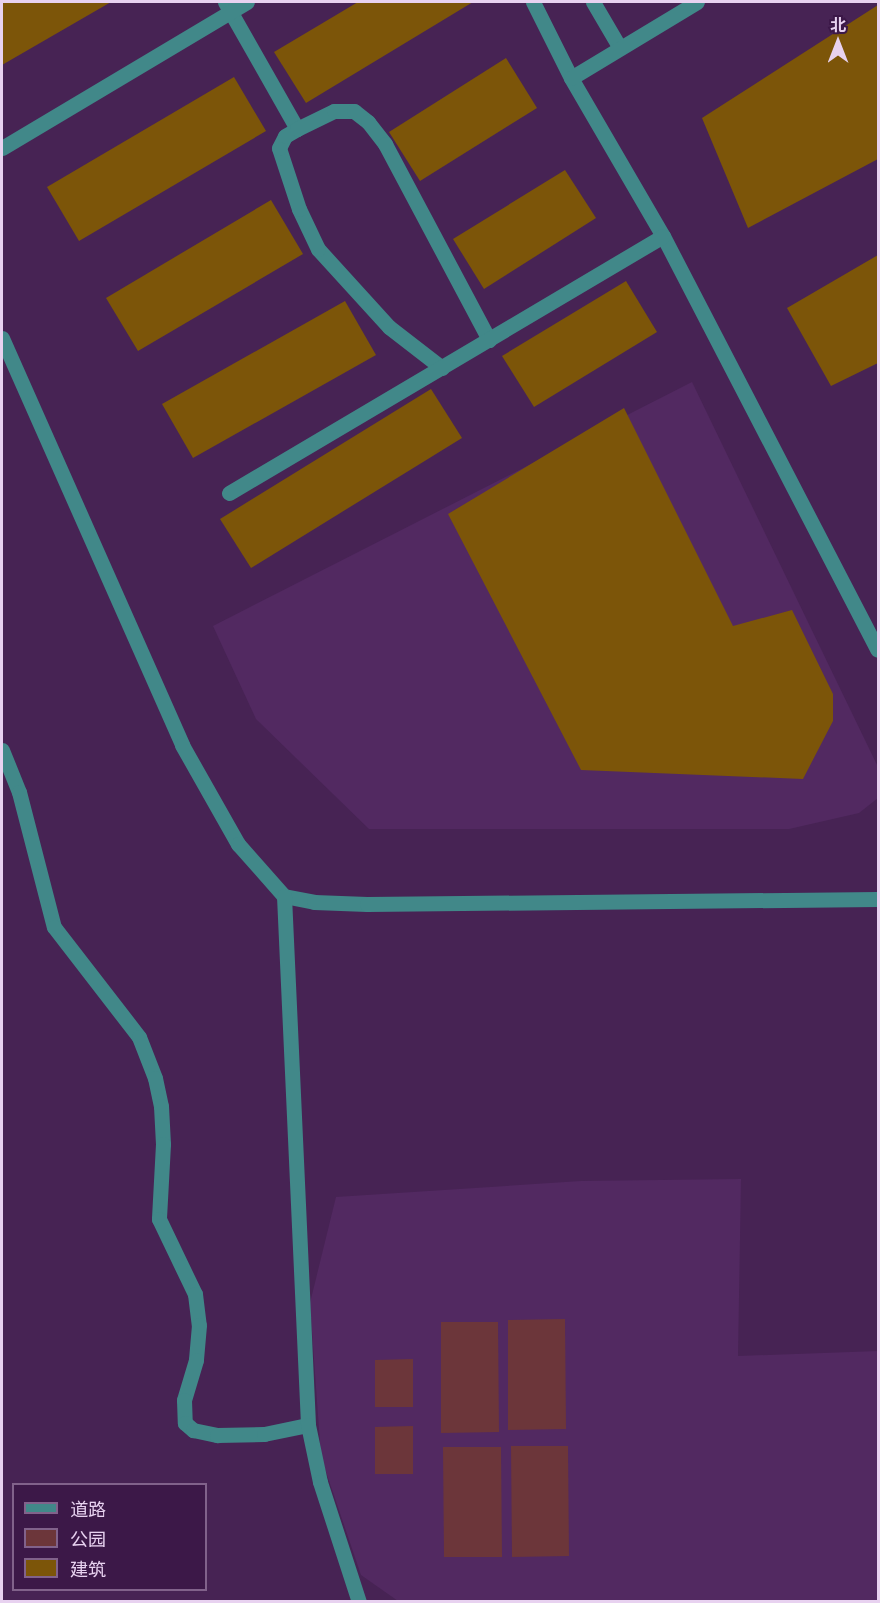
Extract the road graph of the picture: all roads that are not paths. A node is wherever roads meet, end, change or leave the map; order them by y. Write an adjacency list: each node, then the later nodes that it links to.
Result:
1 (247, 2): 5 (street)
2 (532, 2): 7 (street)
3 (592, 2): 6 (street)
4 (697, 2): 6 (street)
5 (227, 7): 8 (street); 9 (street)
6 (620, 48): 7 (street)
7 (571, 78): 10 (street)
8 (297, 129): 12 (street); 13 (street)
9 (2, 148)
10 (663, 236): 12 (street); 15 (street)
11 (2, 338): 17 (street)
12 (489, 340): 13 (street)
13 (442, 368): 14 (street)
14 (229, 493)
15 (879, 650)
16 (2, 750): 19 (street)
17 (284, 896): 18 (street); 19 (street)
18 (879, 899)
19 (308, 1425): 20 (street)
20 (359, 1602)

